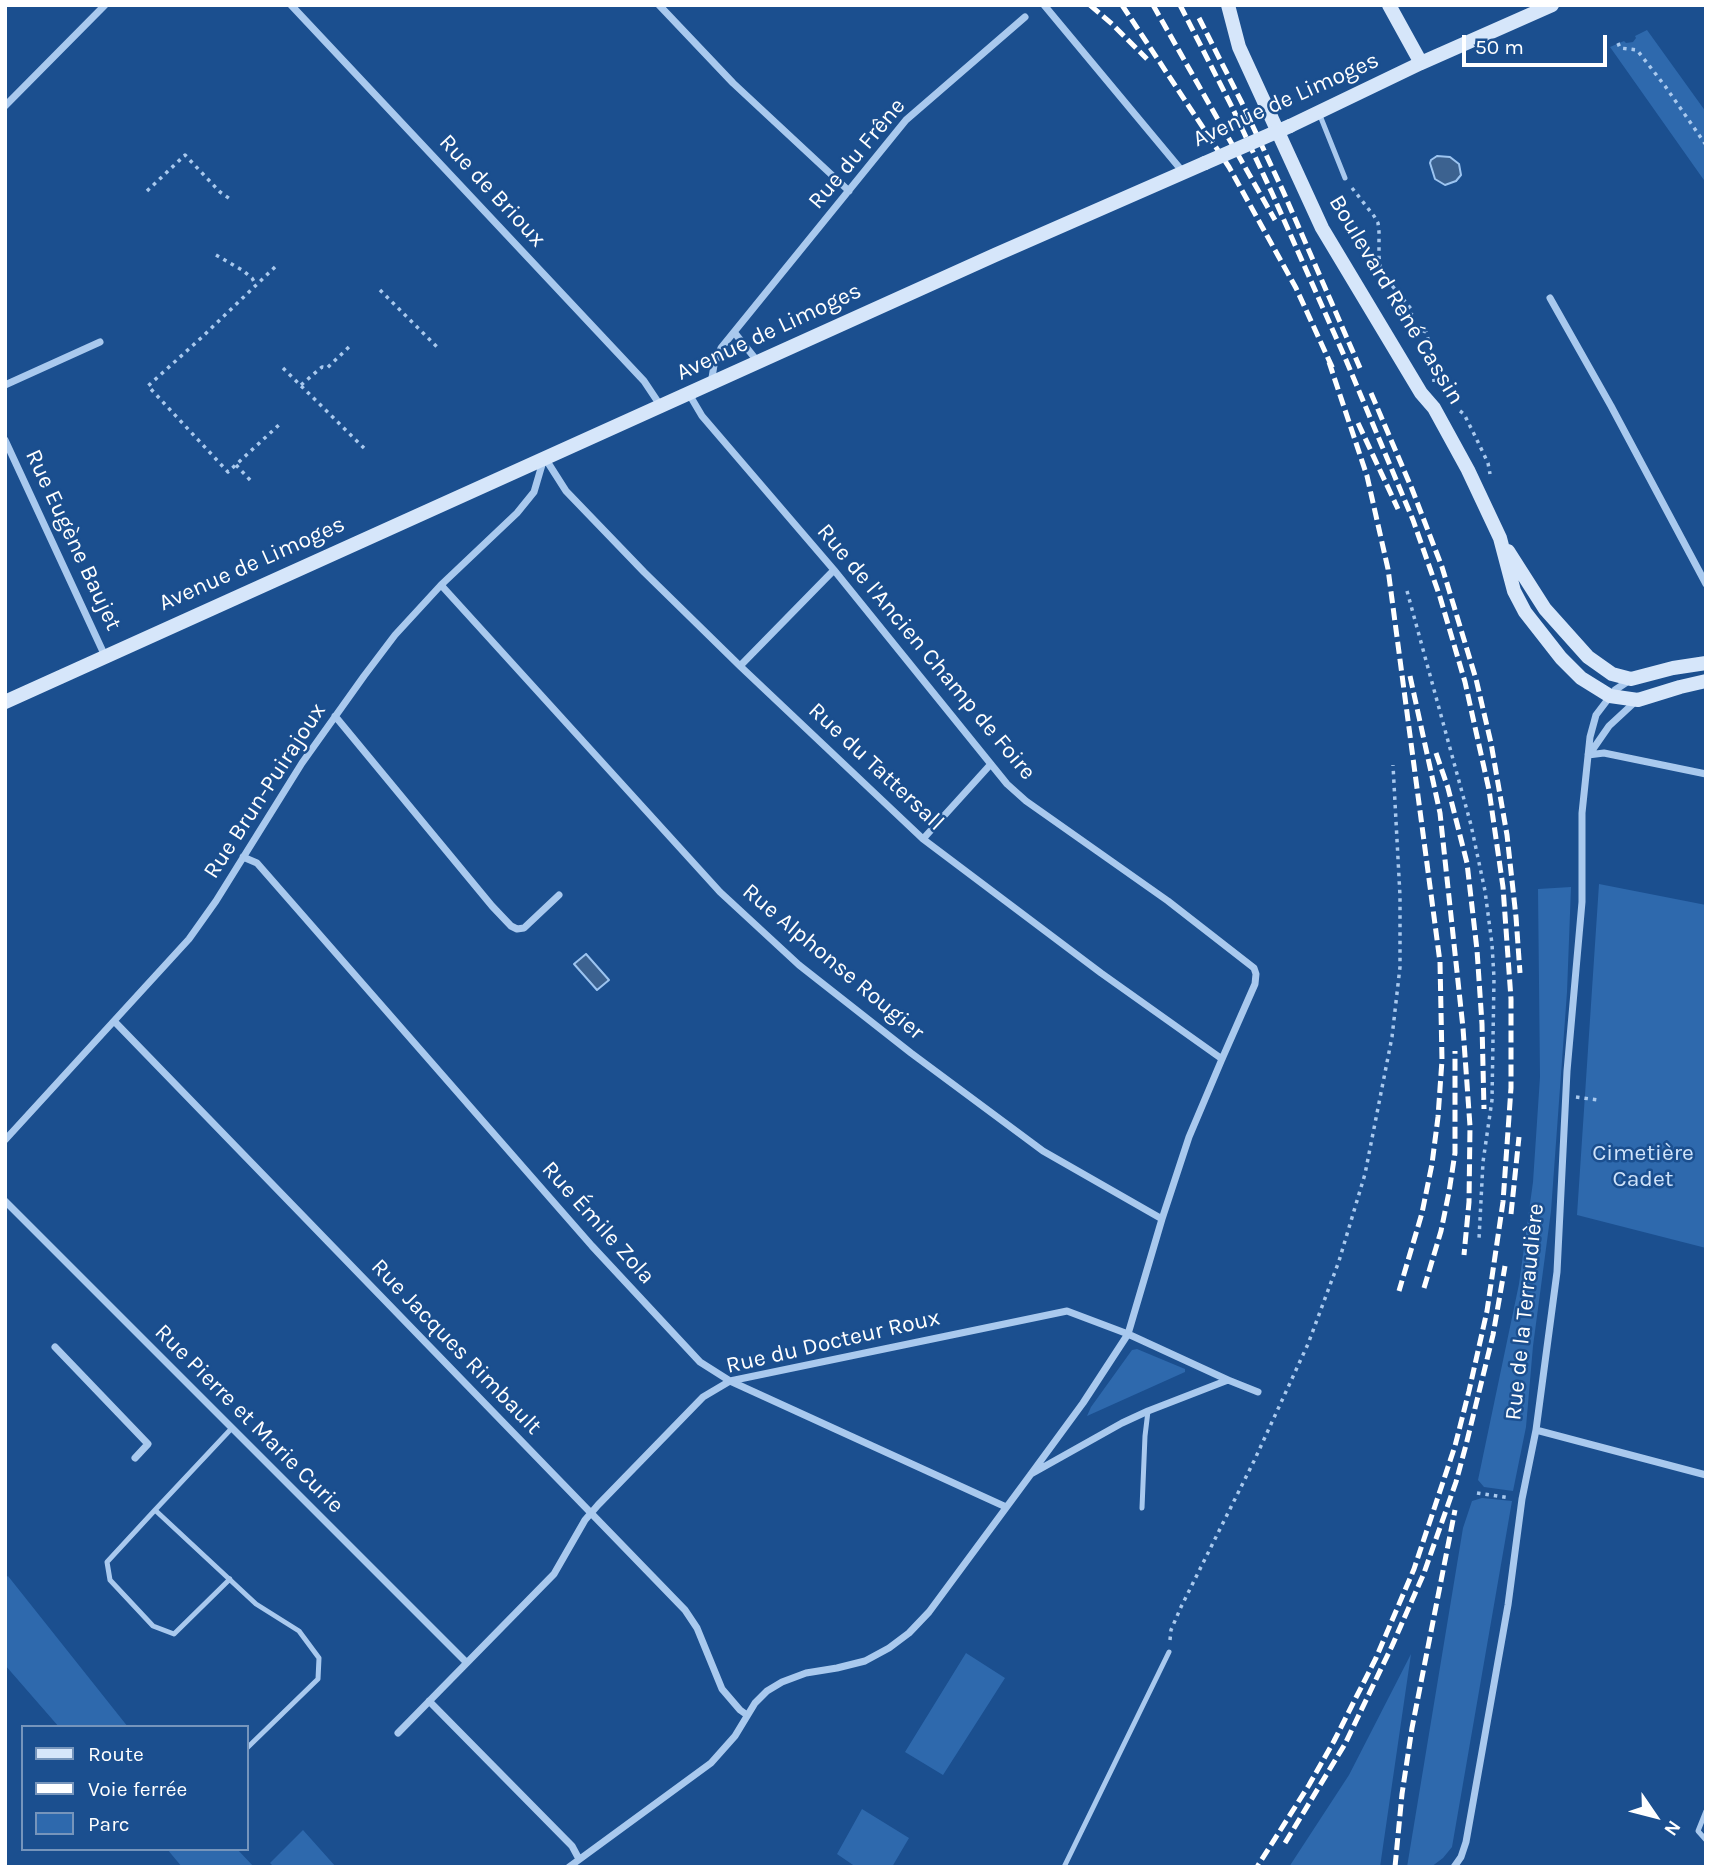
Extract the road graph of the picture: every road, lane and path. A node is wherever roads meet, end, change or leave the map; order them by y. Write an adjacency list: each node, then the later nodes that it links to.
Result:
1 (105, 5): 11 (street)
2 (290, 5): 35 (street, Rue de Brioux)
3 (659, 5): 17 (street)
4 (1044, 5): 14 (street)
5 (1228, 5): 42 (main road, Boulevard René Cassin)
6 (1389, 5): 10 (main road)
7 (1552, 5): 10 (main road, Avenue de Limoges)
8 (1026, 17): 17 (street, Rue du Frêne)
9 (1618, 44): 13 (path)
10 (1421, 63): 12 (main road, Avenue de Limoges)
11 (5, 106)
12 (1319, 113): 14 (main road, Avenue de Limoges, bridge); 15 (lane)
13 (1706, 145)
14 (1183, 172): 28 (main road, Avenue de Limoges)
15 (1345, 178): 30 (path)
16 (147, 191): 18 (path)
17 (849, 191): 24 (street, Rue du Frêne)
18 (230, 199)
19 (216, 255): 21 (path)
20 (275, 267): 21 (path)
21 (256, 285): 40 (path)
22 (380, 290): 27 (path)
23 (1550, 298): 44 (street)
24 (734, 332): 28 (street); 31 (street, Rue du Frêne)
25 (100, 342): 32 (street)
26 (350, 346): 33 (path)
27 (440, 350)
28 (758, 362): 31 (main road, Avenue de Limoges)
29 (283, 369): 33 (path)
30 (1434, 374)
31 (711, 384): 34 (main road, Avenue de Limoges)
32 (5, 385)
33 (300, 386): 38 (path)
34 (689, 394): 35 (main road, Avenue de Limoges); 43 (street, Rue de l'Ancien Champ de Foire)
35 (661, 407): 39 (main road, Avenue de Limoges)
36 (281, 423): 40 (path)
37 (5, 440): 47 (street, Rue Eugène Baujet)
38 (364, 448)
39 (545, 457): 45 (street, Rue Brun-Puirajoux); 47 (main road, Avenue de Limoges); 49 (street, Rue du Tattersall)
40 (236, 465): 41 (path)
41 (252, 482)
42 (1500, 538): 50 (main road, Boulevard René Cassin); 52 (main road, Boulevard René Cassin)
43 (834, 569): 49 (street); 57 (street, Rue de l'Ancien Champ de Foire)
44 (1706, 584)
45 (441, 585): 55 (street, Rue Brun-Puirajoux); 69 (street, Rue Alphonse Rougier)
46 (1407, 591): 70 (path)
47 (105, 656): 54 (main road, Avenue de Limoges)
48 (1706, 663): 50 (main road, Rue de la Terraudière)
49 (740, 666): 60 (street, Rue du Tattersall)
50 (1631, 680): 52 (street, Rue de la Terraudière)
51 (1706, 681): 53 (main road)
52 (1610, 696): 53 (main road, Boulevard René Cassin); 56 (street, Rue de la Terraudière)
53 (1638, 700): 56 (street)
54 (5, 702)
55 (335, 716): 61 (street, Rue Brun-Puirajoux); 62 (street)
56 (1588, 755): 59 (street); 65 (street, Rue de la Terraudière)
57 (990, 765): 60 (street); 64 (street, Rue de l'Ancien Champ de Foire)
58 (1393, 765): 89 (path)
59 (1706, 774)
60 (923, 839): 64 (street, Rue du Tattersall)
61 (243, 857): 63 (street, Rue Brun-Puirajoux); 74 (street, Rue Émile Zola)
62 (559, 895)
63 (114, 1021): 67 (street, Rue Brun-Puirajoux); 87 (street, Rue Jacques Rimbault)
64 (1222, 1059): 69 (street, Rue de l'Ancien Champ de Foire)
65 (1566, 1096): 66 (path); 78 (street, Rue de la Terraudière)
66 (1598, 1100)
67 (5, 1140)
68 (5, 1201): 77 (street, Rue Pierre et Marie Curie)
69 (1162, 1219): 71 (street, Rue de l'Ancien Champ de Foire)
70 (1479, 1239)
71 (1128, 1334): 73 (street, Rue du Docteur Roux); 74 (street, Rue du Docteur Roux); 80 (street, Rue de l'Ancien Champ de Foire)
72 (55, 1347): 79 (street)
73 (1228, 1380): 75 (street, Rue du Docteur Roux); 76 (street)
74 (730, 1381): 84 (street, Rue Émile Zola); 87 (street, Rue du Docteur Roux)
75 (1258, 1392)
76 (1148, 1411): 80 (street); 85 (lane)
77 (231, 1429): 86 (lane); 90 (street, Rue Pierre et Marie Curie)
78 (1536, 1430): 81 (street); 83 (street, Rue de la Terraudière)
79 (135, 1458)
80 (1031, 1474): 84 (street, Rue de l'Ancien Champ de Foire)
81 (1706, 1475)
82 (1477, 1493): 83 (path)
83 (1522, 1499): 100 (street, Rue de la Terraudière)
84 (1006, 1507): 92 (street, Rue de l'Ancien Champ de Foire)
85 (1142, 1508)
86 (155, 1510): 88 (lane); 88 (lane)
87 (591, 1513): 90 (street, Rue du Docteur Roux); 92 (street, Rue Jacques Rimbault)
88 (230, 1579): 94 (lane)
89 (1169, 1652): 99 (lane)
90 (466, 1662): 91 (street, Rue du Docteur Roux)
91 (429, 1701): 93 (street, Rue du Docteur Roux); 97 (street)
92 (747, 1715): 97 (street, Rue de l'Ancien Champ de Foire)
93 (398, 1733)
94 (248, 1747)
95 (1706, 1811): 96 (lane)
96 (1706, 1839)
97 (579, 1859): 98 (street, Rue de l'Ancien Champ de Foire)
98 (569, 1867)
99 (1064, 1867)
100 (1454, 1867)

